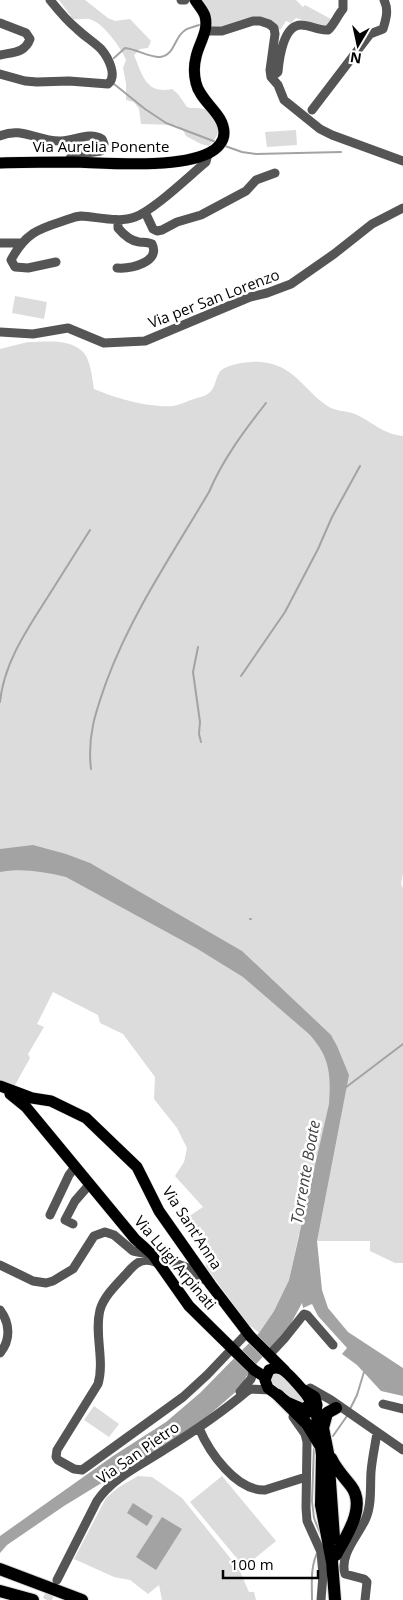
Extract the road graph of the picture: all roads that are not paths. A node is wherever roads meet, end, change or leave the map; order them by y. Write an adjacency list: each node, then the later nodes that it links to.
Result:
1 (50, 0): 10 (street)
2 (181, 0): 3 (street)
3 (185, 0)
4 (195, 0): 8 (main road)
5 (343, 0): 11 (street)
6 (384, 0): 12 (street)
7 (0, 23): 9 (street)
8 (205, 31): 11 (street); 14 (main road)
9 (0, 55)
10 (0, 74)
11 (271, 77): 15 (street)
12 (312, 110)
13 (0, 136): 16 (street)
14 (208, 154): 16 (main road, Via Aurelia Ponente); 20 (street)
15 (403, 161)
16 (68, 162): 17 (main road, Via Aurelia Ponente)
17 (0, 163)
18 (275, 172): 20 (street)
19 (403, 208): 26 (street, Via per San Lorenzo)
20 (145, 212): 21 (street)
21 (118, 220): 23 (street); 25 (street)
22 (0, 243): 23 (street)
23 (21, 243): 24 (street)
24 (56, 262)
25 (117, 268)
26 (0, 332)
27 (0, 1087): 28 (main road, Via Luigi Arpinati)
28 (29, 1103): 29 (main road, Via Luigi Arpinati); 37 (main road, Via Sant'Anna)
29 (75, 1167): 30 (main road, Via Luigi Arpinati); 31 (street)
30 (89, 1185): 32 (street); 33 (main road, Via Luigi Arpinati)
31 (50, 1215)
32 (73, 1224)
33 (148, 1257): 34 (street); 35 (street); 36 (main road, Via Luigi Arpinati); 41 (street)
34 (0, 1265)
35 (188, 1268): 36 (street); 37 (street)
36 (170, 1279): 41 (main road, Via Luigi Arpinati)
37 (211, 1285): 39 (main road, Via Sant'Anna)
38 (0, 1310): 42 (street)
39 (249, 1335): 41 (street); 43 (main road, Via Sant'Anna)
40 (333, 1345): 43 (street)
41 (235, 1351): 44 (main road, Via Luigi Arpinati)
42 (0, 1353)
43 (268, 1355): 45 (main road, Via Sant'Anna)
44 (254, 1370): 46 (main road, Via Luigi Arpinati); 47 (street)
45 (285, 1371): 46 (main road); 48 (main road, Via Sant'Anna); 54 (street)
46 (265, 1377): 47 (street); 49 (main road)
47 (243, 1389): 50 (street)
48 (302, 1390): 49 (main road); 52 (main road, Via Sant'Anna)
49 (278, 1395): 50 (street, Via San Pietro); 52 (main road); 58 (highway); 59 (street)
50 (231, 1404): 55 (street, Via San Pietro)
51 (383, 1404): 53 (street)
52 (316, 1408): 54 (street); 58 (highway)
53 (403, 1409)
54 (343, 1410): 56 (street); 58 (highway)
55 (199, 1428): 59 (street); 62 (street, Via San Pietro)
56 (377, 1433): 57 (street); 69 (street)
57 (403, 1450)
58 (326, 1455): 60 (highway); 60 (highway); 60 (highway)
59 (306, 1477): 66 (street)
60 (333, 1546): 67 (highway); 68 (highway)
61 (0, 1569): 65 (highway)
62 (57, 1580)
63 (0, 1591): 64 (highway)
64 (33, 1600)
65 (82, 1600)
66 (321, 1600)
67 (335, 1600)
68 (339, 1600)
69 (365, 1600)

